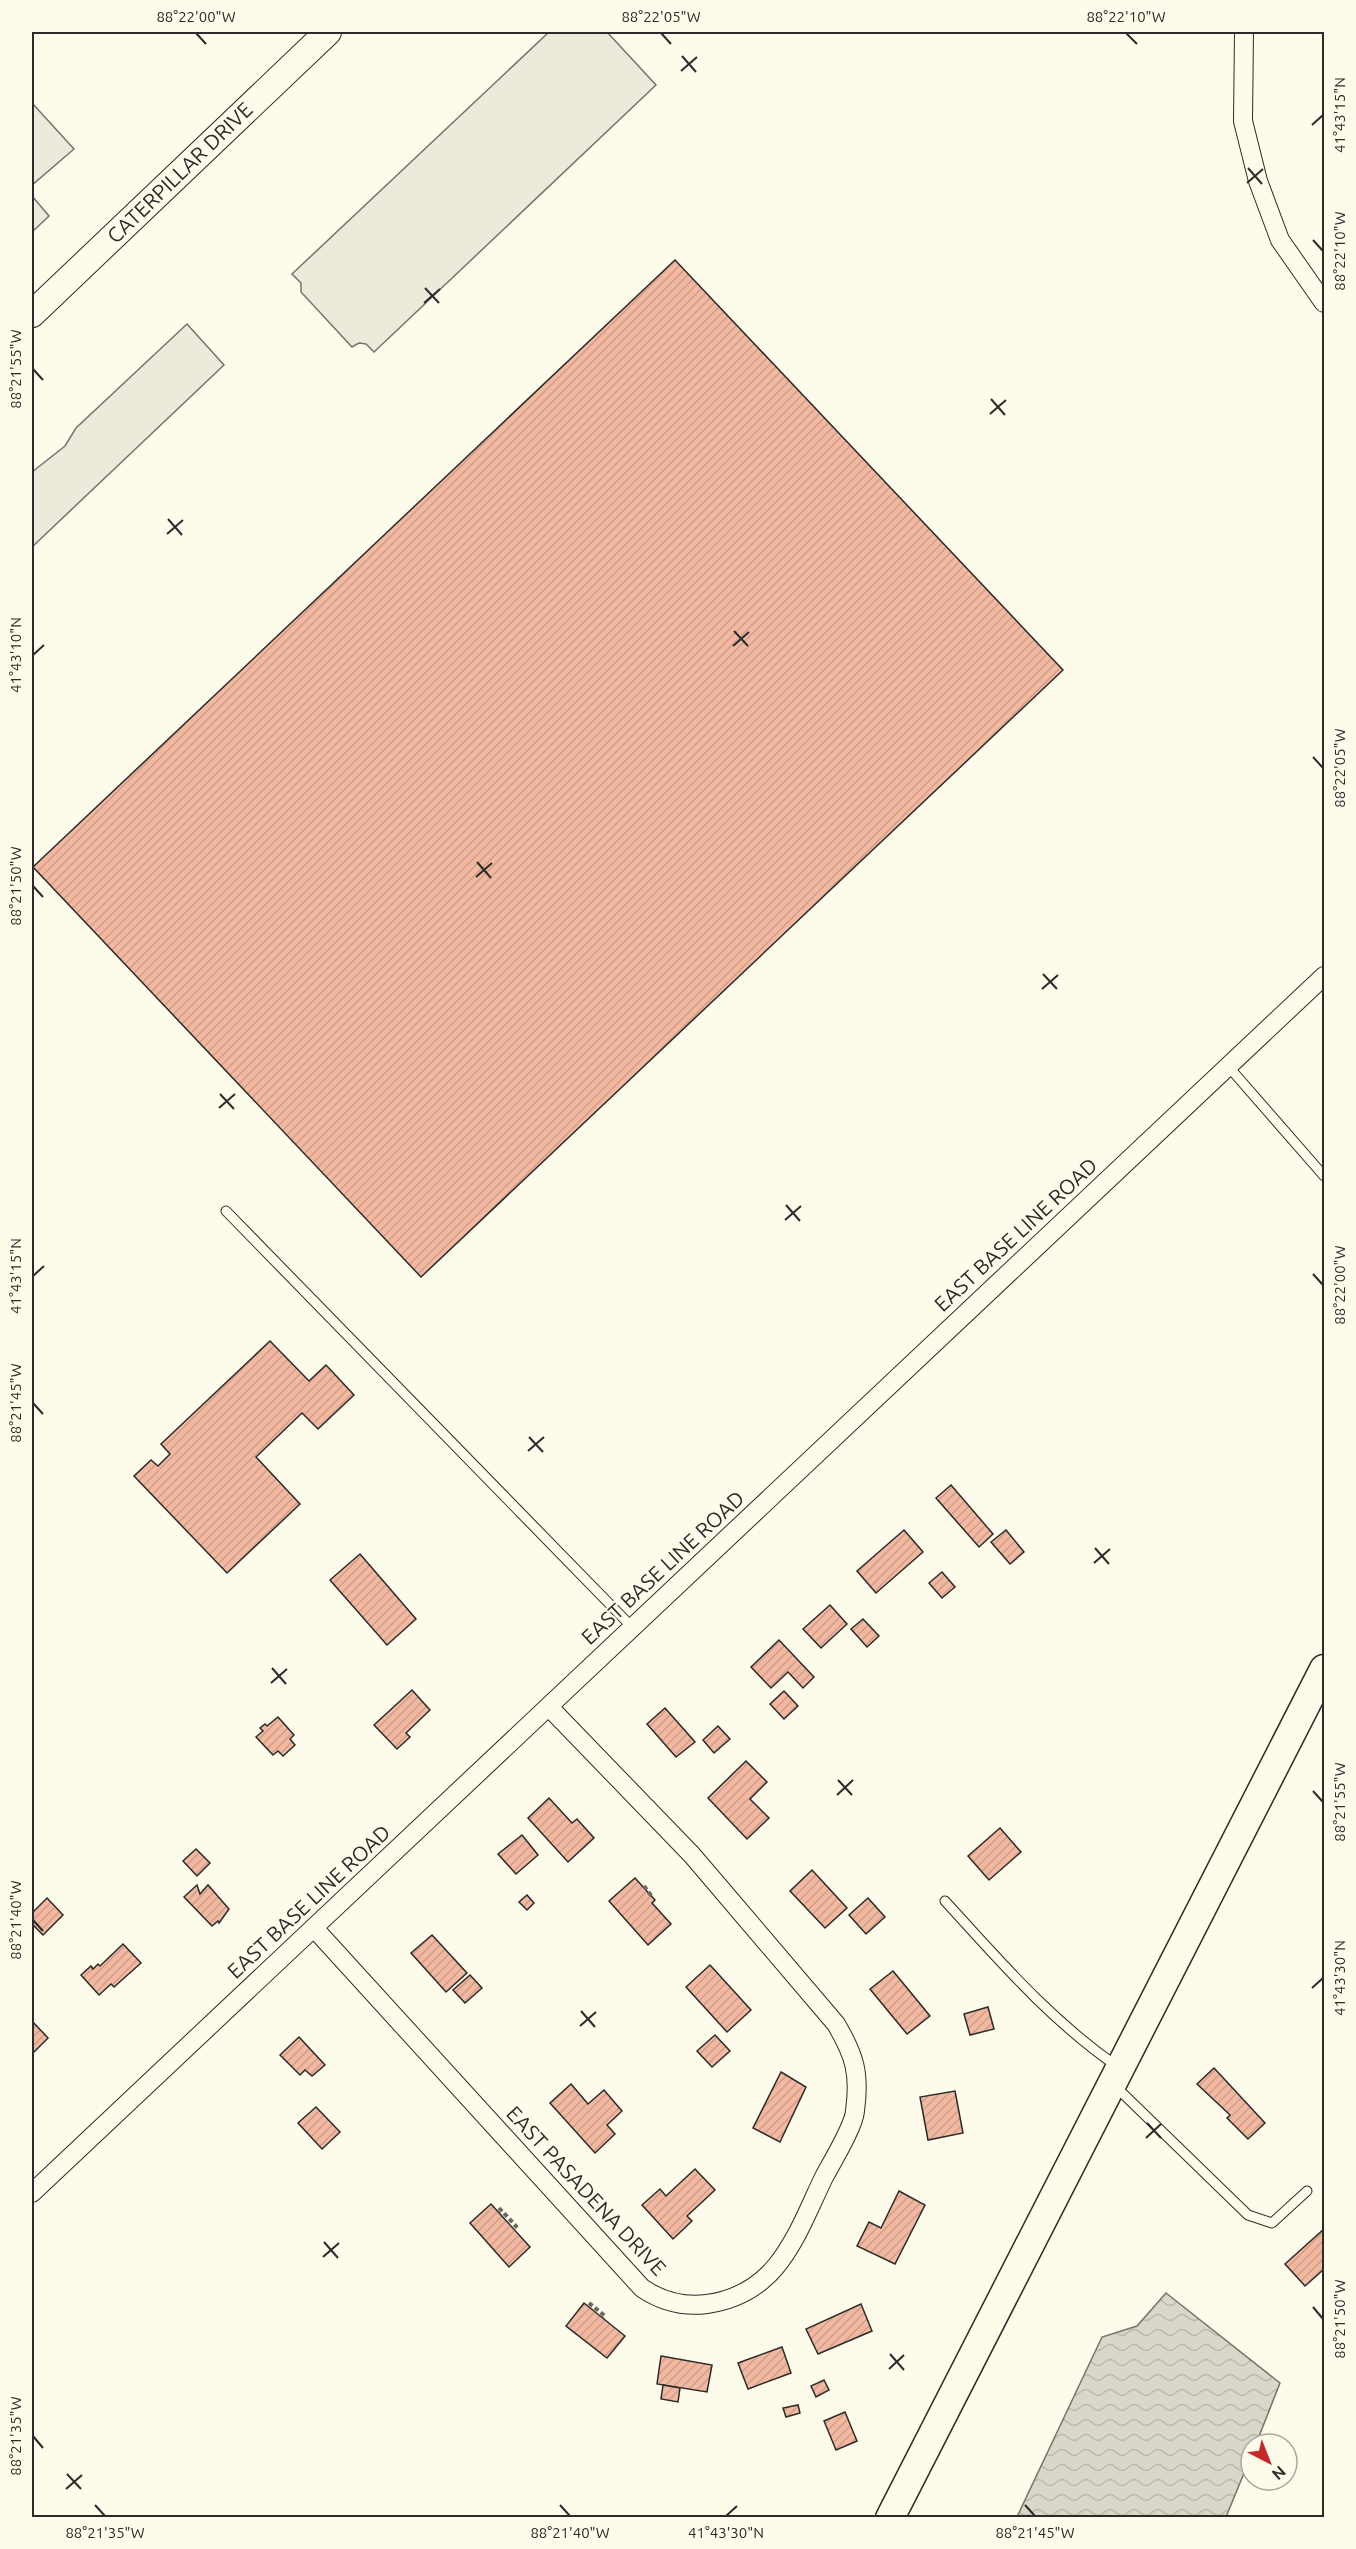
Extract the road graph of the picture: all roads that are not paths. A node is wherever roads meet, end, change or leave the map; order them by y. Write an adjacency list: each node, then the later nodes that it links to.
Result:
1 (328, 32): 4 (street, CATERPILLAR DRIVE)
2 (1244, 32): 3 (street)
3 (1324, 303)
4 (32, 315)
5 (1324, 976): 6 (street, EAST BASE LINE ROAD)
6 (1228, 1066): 7 (lane); 9 (street, EAST BASE LINE ROAD)
7 (1324, 1176)
8 (226, 1211): 9 (lane)
9 (632, 1627): 11 (street, EAST BASE LINE ROAD)
10 (1324, 1670): 14 (main road)
11 (549, 1707): 13 (street, EAST BASE LINE ROAD); 13 (street, EAST PASADENA DRIVE)
12 (945, 1901): 14 (lane)
13 (314, 1928): 16 (street, EAST BASE LINE ROAD)
14 (1116, 2076): 15 (lane); 17 (main road)
15 (1307, 2191)
16 (32, 2193)
17 (890, 2517)

